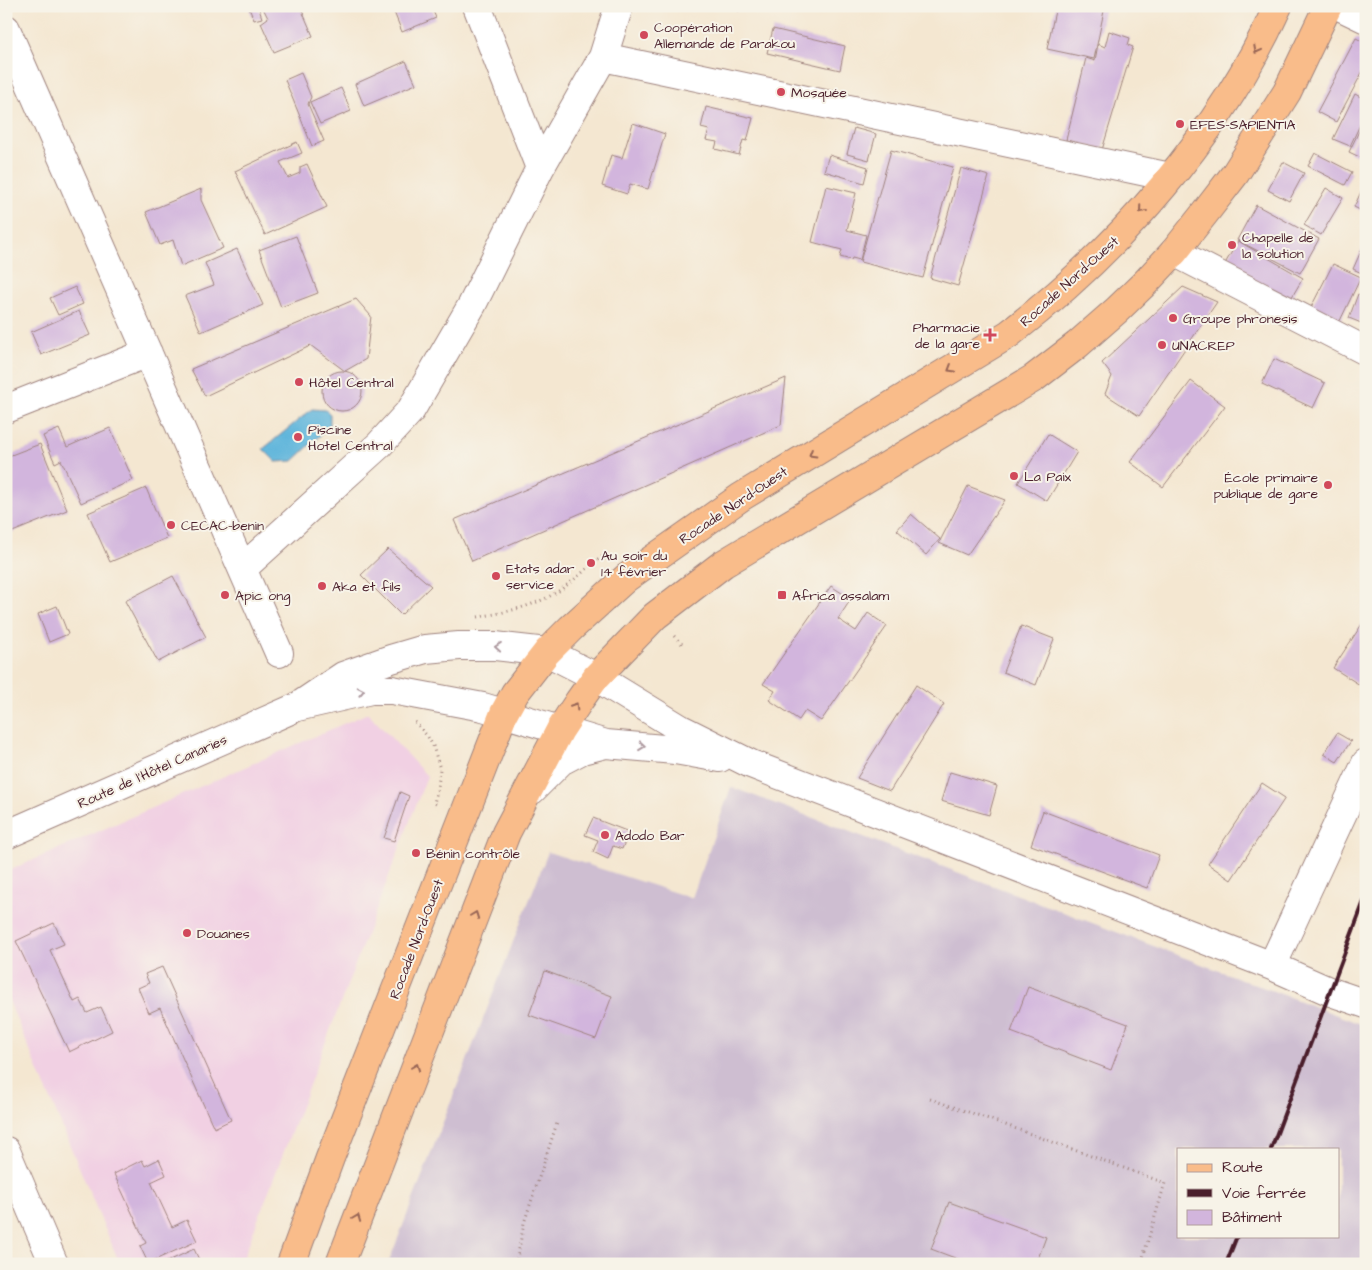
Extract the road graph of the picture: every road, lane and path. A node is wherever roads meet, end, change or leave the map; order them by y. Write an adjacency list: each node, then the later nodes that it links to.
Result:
1 (477, 6): 9 (street)
2 (620, 6): 8 (street)
3 (1278, 6): 10 (main road, Rocade Nord-Ouest, one-way to 10)
4 (1328, 6): 11 (main road)
5 (1339, 6): 6 (street)
6 (1366, 20)
7 (6, 29): 13 (street)
8 (603, 57): 9 (street); 10 (street)
9 (540, 168): 15 (street)
10 (1170, 177): 16 (main road, Rocade Nord-Ouest, one-way to 16)
11 (1174, 252): 12 (street); 18 (main road)
12 (1366, 351)
13 (148, 353): 14 (street); 15 (street)
14 (6, 409)
15 (242, 568): 17 (street)
16 (547, 652): 18 (street, Route de l'Hôtel Canaries); 19 (street, Route de l'Hôtel Canaries, one-way to 19); 20 (main road, Rocade Nord-Ouest)
17 (279, 653)
18 (596, 677): 21 (main road, one-way to 18); 24 (street, Route de l'Hôtel Canaries)
19 (297, 707): 20 (street, Route de l'Hôtel Canaries, one-way to 20); 26 (street, Route de l'Hôtel Canaries)
20 (504, 713): 21 (street, Route de l'Hôtel Canaries); 33 (main road, Rocade Nord-Ouest)
21 (560, 730): 22 (street, Route de l'Hôtel Canaries); 25 (main road)
22 (606, 744): 24 (street, one-way to 24); 25 (street)
23 (1366, 763): 27 (street)
24 (751, 764): 27 (street)
25 (526, 797): 34 (main road, one-way to 25)
26 (6, 835)
27 (1272, 966): 28 (street)
28 (1366, 1004)
29 (930, 1099): 36 (path)
30 (557, 1123): 35 (path)
31 (6, 1151): 32 (street)
32 (54, 1264)
33 (291, 1264)
34 (340, 1264)
35 (516, 1264)
36 (1141, 1264)

